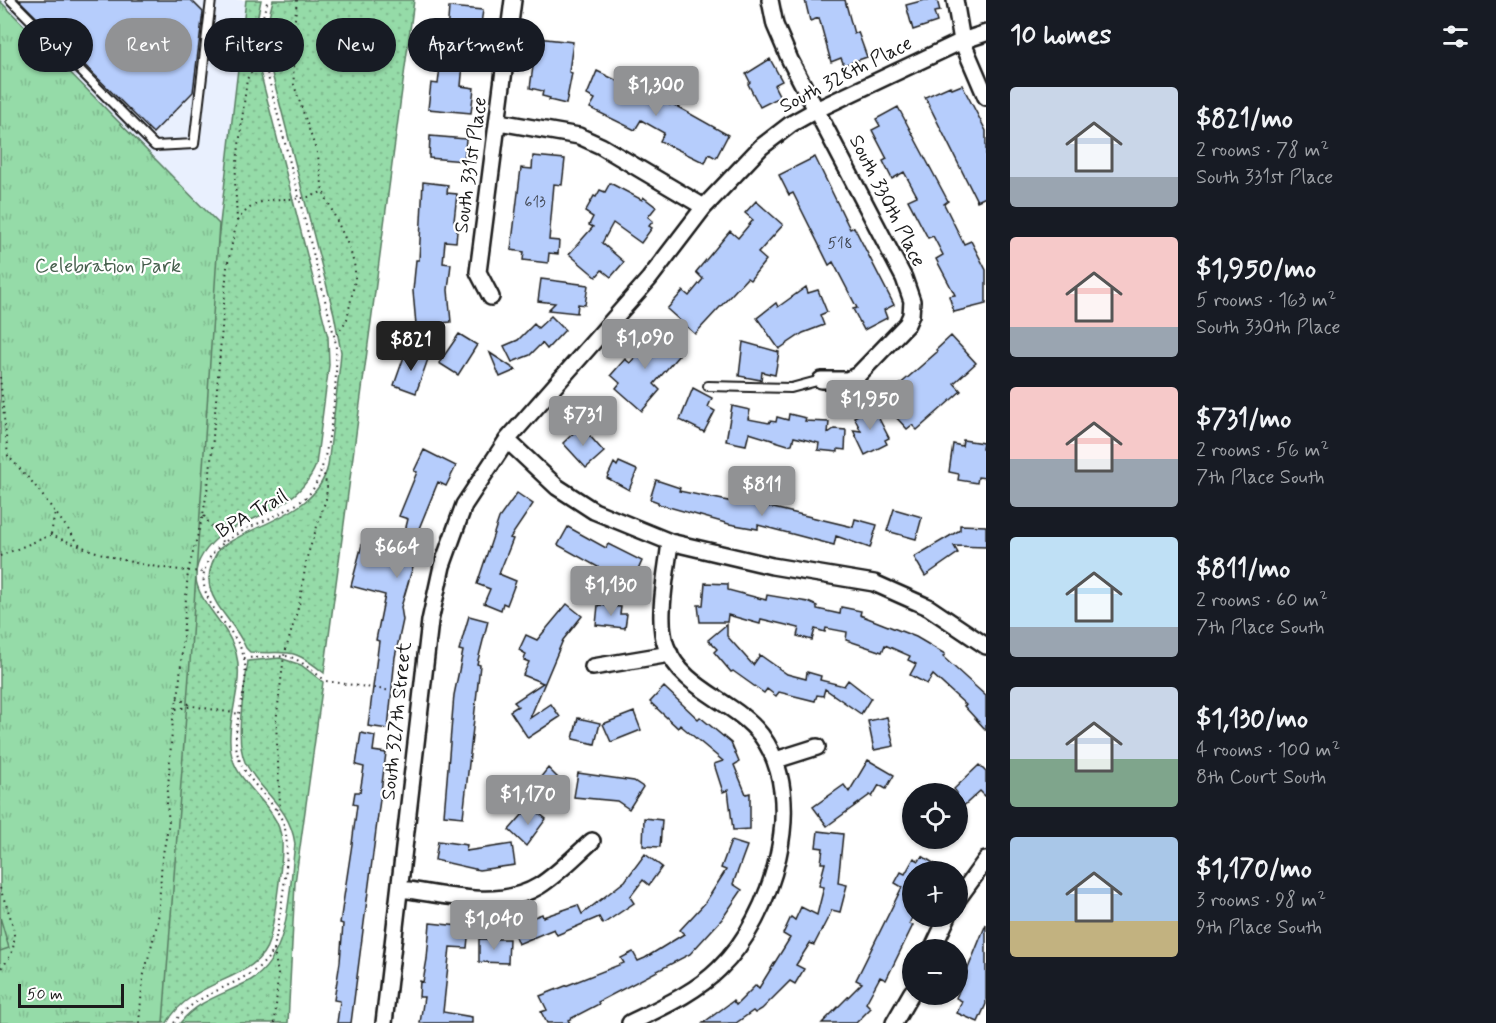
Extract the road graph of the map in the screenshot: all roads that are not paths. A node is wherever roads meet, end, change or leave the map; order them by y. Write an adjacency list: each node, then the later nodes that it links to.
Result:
1 (11, 0): 2 (lane)
2 (211, 0)
3 (513, 0): 10 (street, South 331st Place)
4 (770, 0): 9 (street, South 330th Place)
5 (956, 0): 7 (street)
6 (986, 33): 7 (street, South 328th Place)
7 (962, 41): 8 (street); 9 (street, South 328th Place)
8 (986, 97)
9 (816, 110): 11 (street, South 328th Place); 13 (street, South 330th Place)
10 (499, 122): 11 (street); 12 (street, South 331st Place)
11 (704, 207): 15 (street, South 328th Place)
12 (491, 297)
13 (821, 380): 14 (lane)
14 (708, 386)
15 (507, 440): 16 (street); 25 (street, South 327th Street)
16 (670, 542): 17 (street); 18 (street)
17 (986, 646)
18 (670, 654): 19 (street); 21 (street)
19 (593, 667)
20 (817, 747): 21 (street)
21 (776, 760): 28 (street)
22 (592, 842): 25 (street)
23 (986, 860): 24 (street)
24 (968, 885)
25 (401, 889): 27 (street, South 327th Street)
26 (904, 1005): 29 (street)
27 (384, 1023)
28 (630, 1023)
29 (894, 1023)

